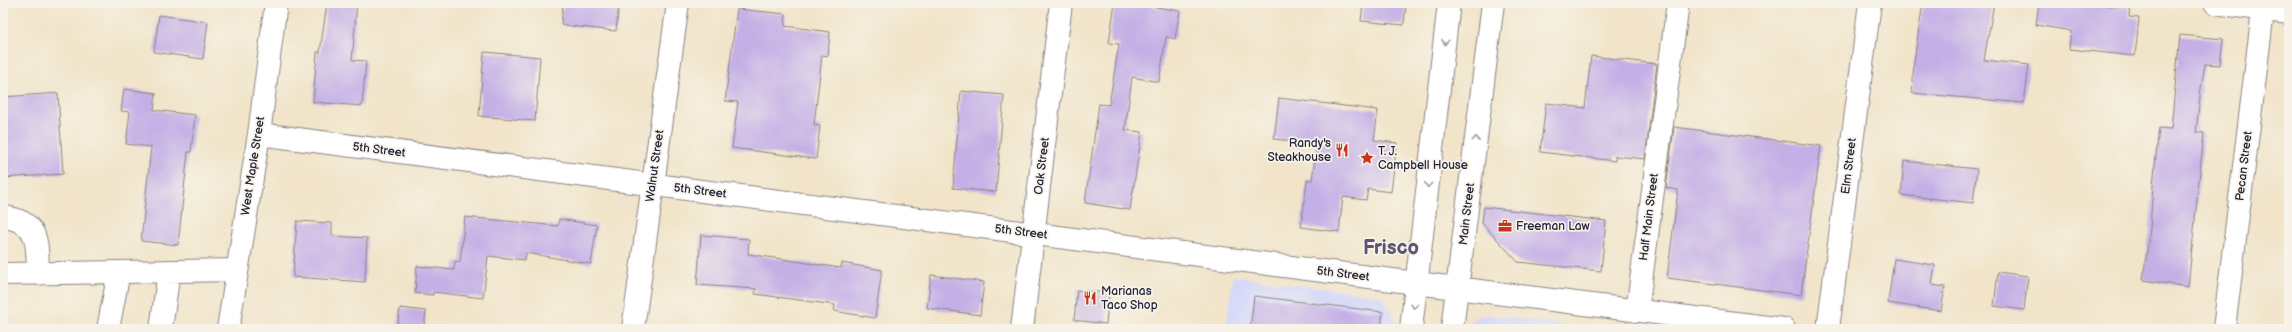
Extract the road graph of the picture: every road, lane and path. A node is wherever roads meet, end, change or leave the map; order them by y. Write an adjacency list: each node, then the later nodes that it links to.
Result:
1 (276, 3): 11 (street, West Maple Street)
2 (678, 3): 12 (street, Walnut Street)
3 (1062, 3): 14 (street, Oak Street)
4 (1449, 3): 20 (street, one-way to 20)
5 (1493, 3): 21 (street, Main Street, one-way to 5)
6 (1678, 3): 22 (street, Half Main Street)
7 (1870, 3): 31 (street, Elm Street)
8 (2215, 3): 9 (street)
9 (2264, 6): 10 (street); 32 (street, Pecan Street)
10 (2289, 13)
11 (259, 134): 12 (street, 5th Street); 15 (street, West Maple Street)
12 (652, 185): 14 (street, 5th Street); 26 (street, Walnut Street)
13 (3, 217): 19 (street)
14 (1033, 234): 20 (street, 5th Street); 27 (street, Oak Street)
15 (237, 270): 16 (street); 25 (street, West Maple Street)
16 (169, 271): 17 (street); 24 (street)
17 (119, 272): 19 (street); 23 (street)
18 (3, 274): 19 (street)
19 (38, 274)
20 (1416, 283): 21 (street, 5th Street); 28 (street, one-way to 28)
21 (1458, 289): 22 (street, 5th Street); 29 (street, Main Street)
22 (1637, 311): 30 (street, 5th Street)
23 (108, 329)
24 (161, 329)
25 (228, 329)
26 (633, 329)
27 (1022, 329)
28 (1410, 329)
29 (1452, 329)
30 (1784, 329)
31 (1828, 329)
32 (2224, 329)

